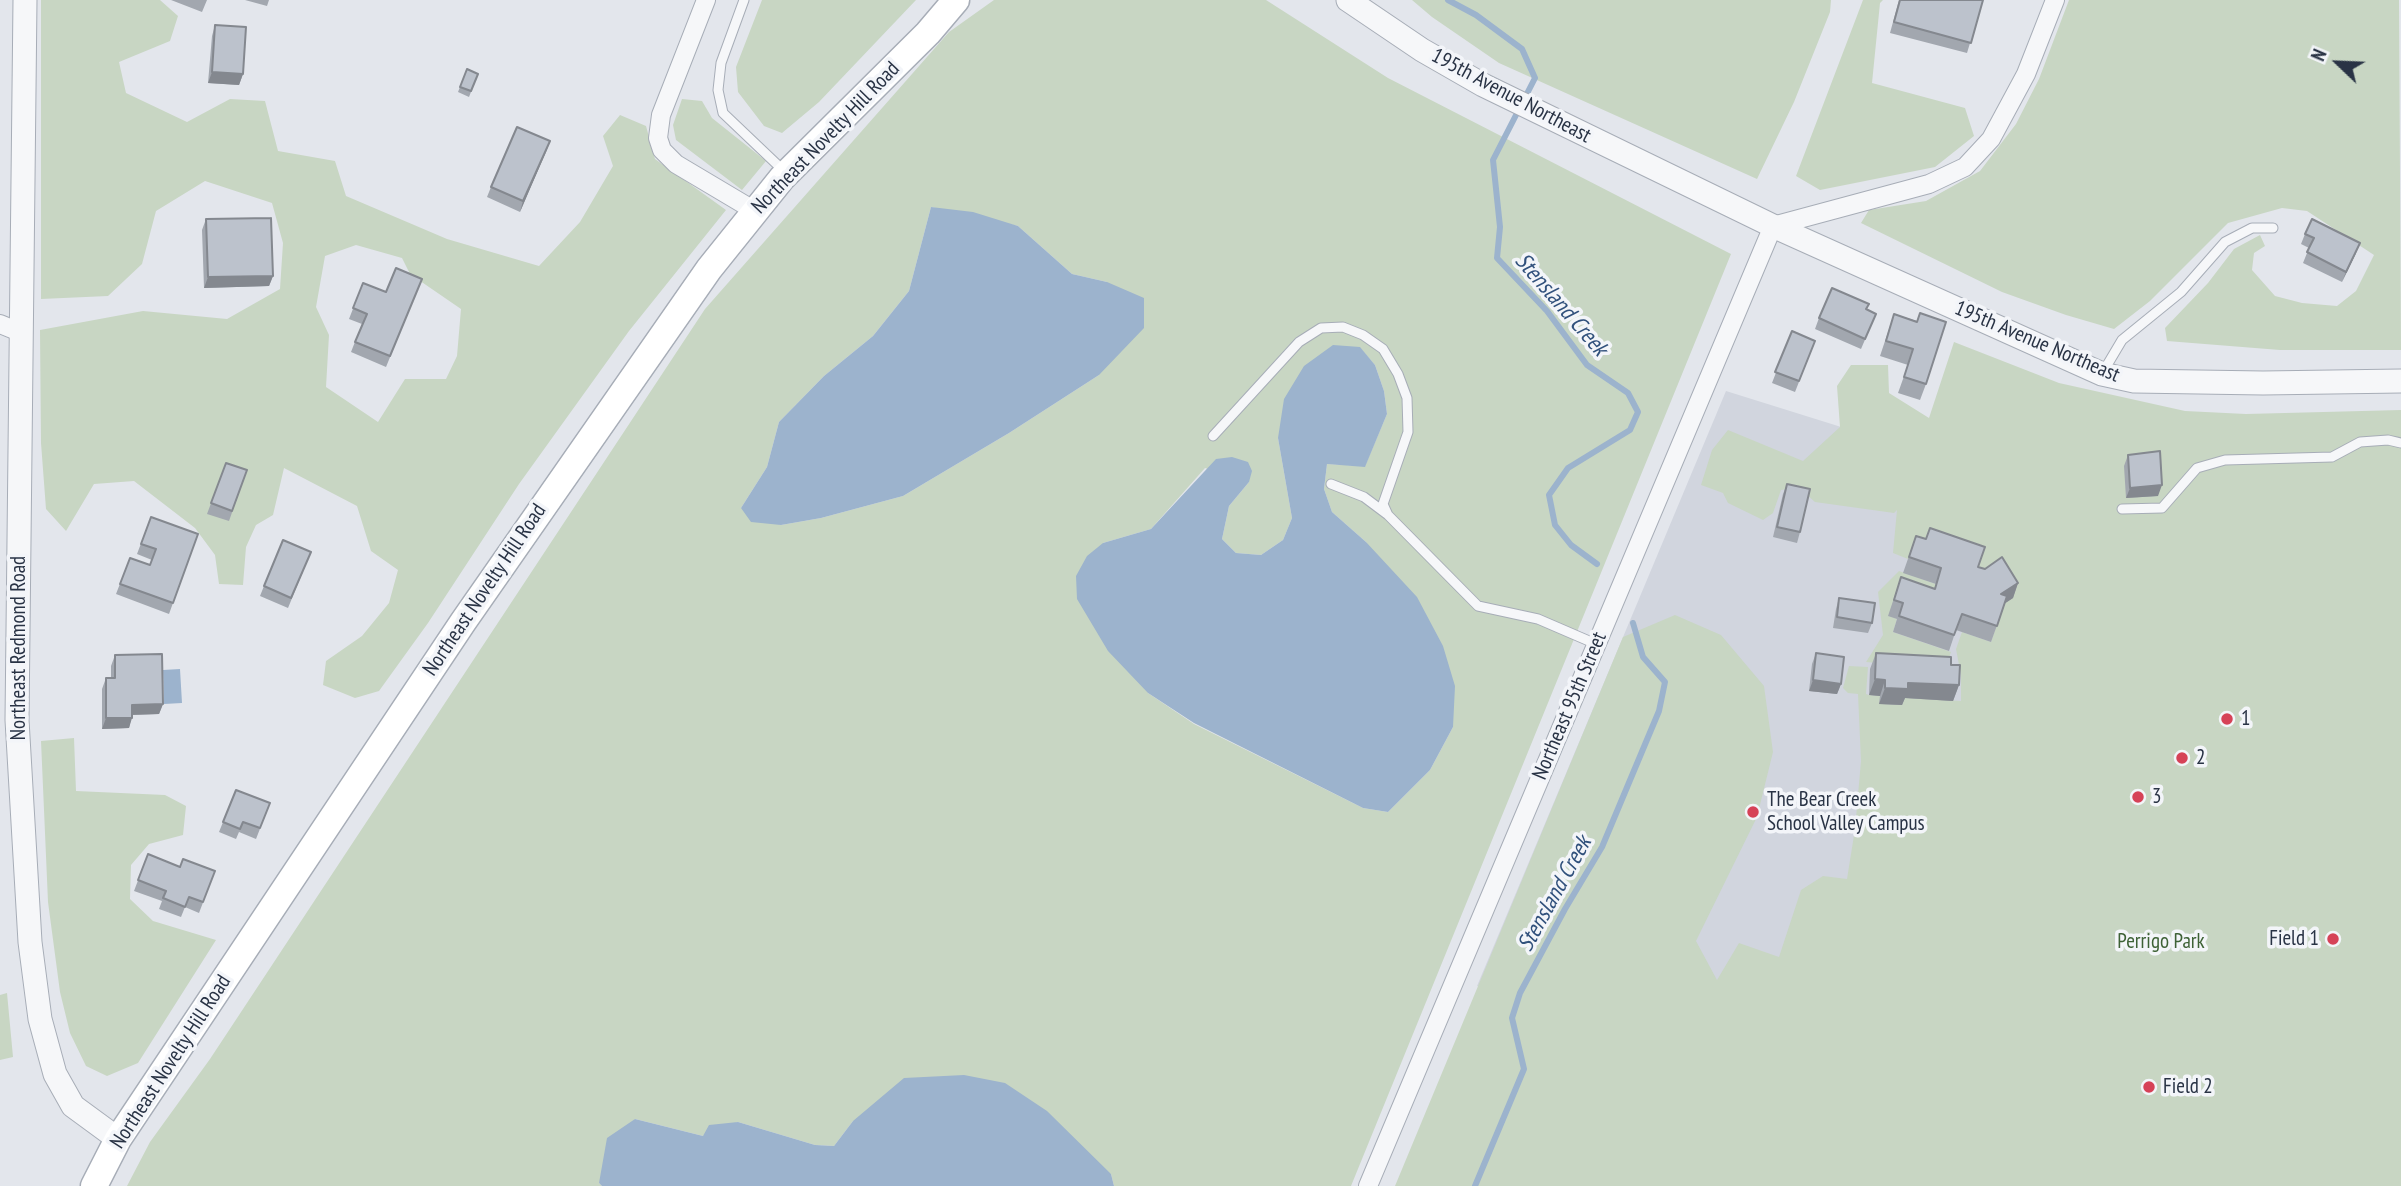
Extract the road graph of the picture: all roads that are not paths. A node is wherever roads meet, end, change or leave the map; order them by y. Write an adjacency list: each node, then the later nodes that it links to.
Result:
1 (25, 0): 16 (street, Northeast Redmond Road)
2 (706, 0): 12 (street)
3 (744, 0): 11 (lane)
4 (956, 0): 10 (main road, Northeast Novelty Hill Road)
5 (968, 0): 10 (main road, Northeast Novelty Hill Road)
6 (1341, 0): 9 (street)
7 (1348, 0): 9 (street)
8 (2056, 0): 13 (street)
9 (1360, 7): 13 (street, 195th Avenue Northeast)
10 (928, 33): 11 (main road, Northeast Novelty Hill Road)
11 (786, 173): 12 (main road, Northeast Novelty Hill Road)
12 (755, 211): 25 (main road, Northeast Novelty Hill Road)
13 (1773, 226): 17 (street, 195th Avenue Northeast); 24 (street, Northeast 95th Street)
14 (2273, 228): 17 (lane)
15 (0, 324): 16 (street)
16 (22, 333): 25 (street, Northeast Redmond Road)
17 (2102, 374): 18 (street, 195th Avenue Northeast)
18 (2401, 382)
19 (1213, 436): 23 (lane)
20 (2401, 443): 22 (lane)
21 (1331, 484): 23 (lane)
22 (2122, 509)
23 (1388, 515): 24 (lane)
24 (1596, 644): 27 (street, Northeast 95th Street)
25 (118, 1139): 26 (main road, Northeast Novelty Hill Road)
26 (94, 1186)
27 (1368, 1186)

